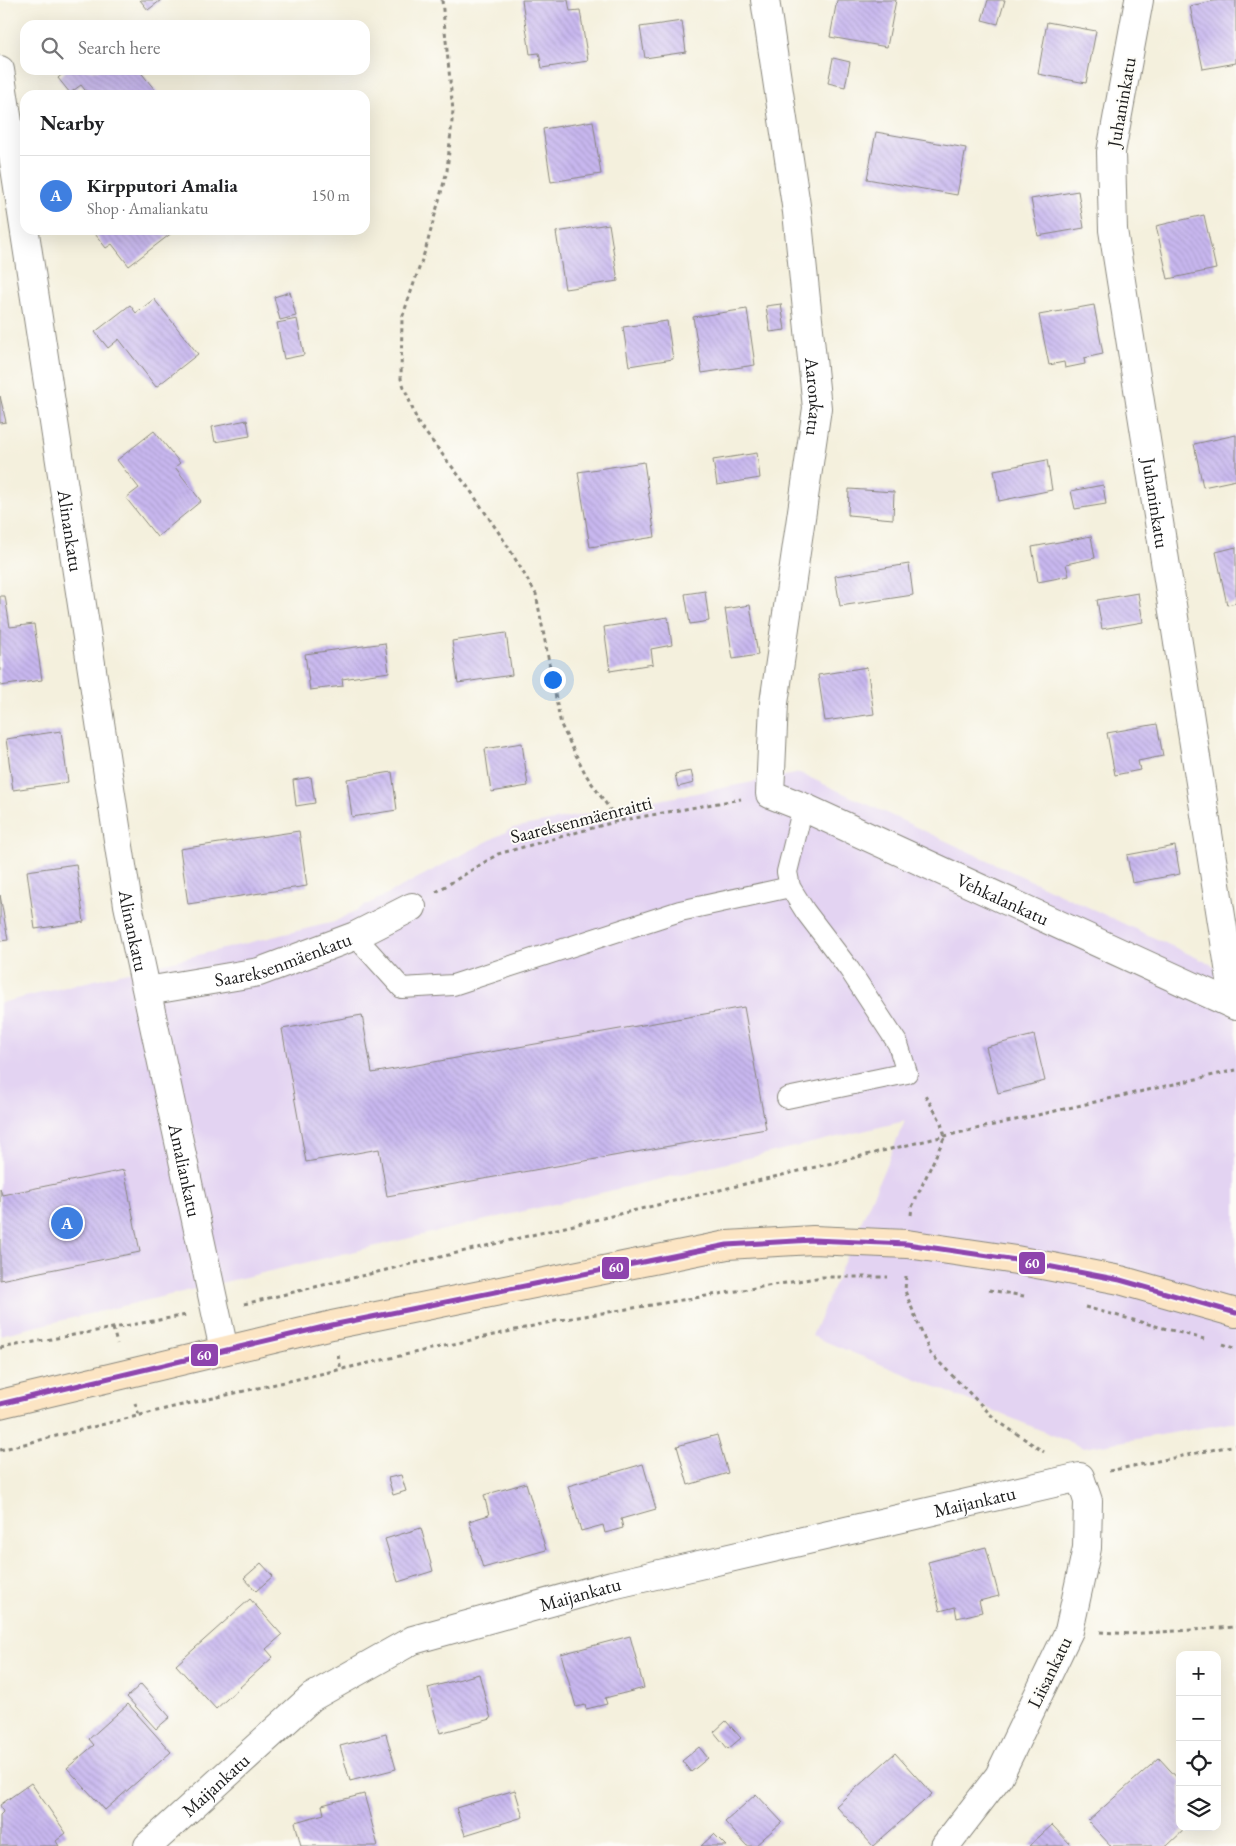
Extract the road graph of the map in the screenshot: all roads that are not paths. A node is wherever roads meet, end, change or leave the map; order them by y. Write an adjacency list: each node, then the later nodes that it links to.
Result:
1 (765, 0): 6 (street, Aaronkatu)
2 (1139, 0): 12 (street, Juhaninkatu)
3 (0, 70): 4 (street, Alinankatu)
4 (20, 200)
5 (25, 235): 11 (street, Alinankatu)
6 (770, 794): 7 (street, Vehkalankatu)
7 (803, 807): 8 (lane); 12 (street, Vehkalankatu)
8 (790, 887): 10 (lane); 13 (lane)
9 (412, 907): 10 (street, Saareksenmäenkatu)
10 (355, 936): 11 (street, Saareksenmäenkatu)
11 (147, 992): 15 (street, Amaliankatu)
12 (1235, 1006)
13 (787, 1098)
14 (1236, 1314): 15 (main road)
15 (224, 1350): 16 (main road)
16 (0, 1404)
17 (1080, 1477): 18 (street, Maijankatu); 19 (street, Liisankatu)
18 (148, 1846)
19 (945, 1846)

